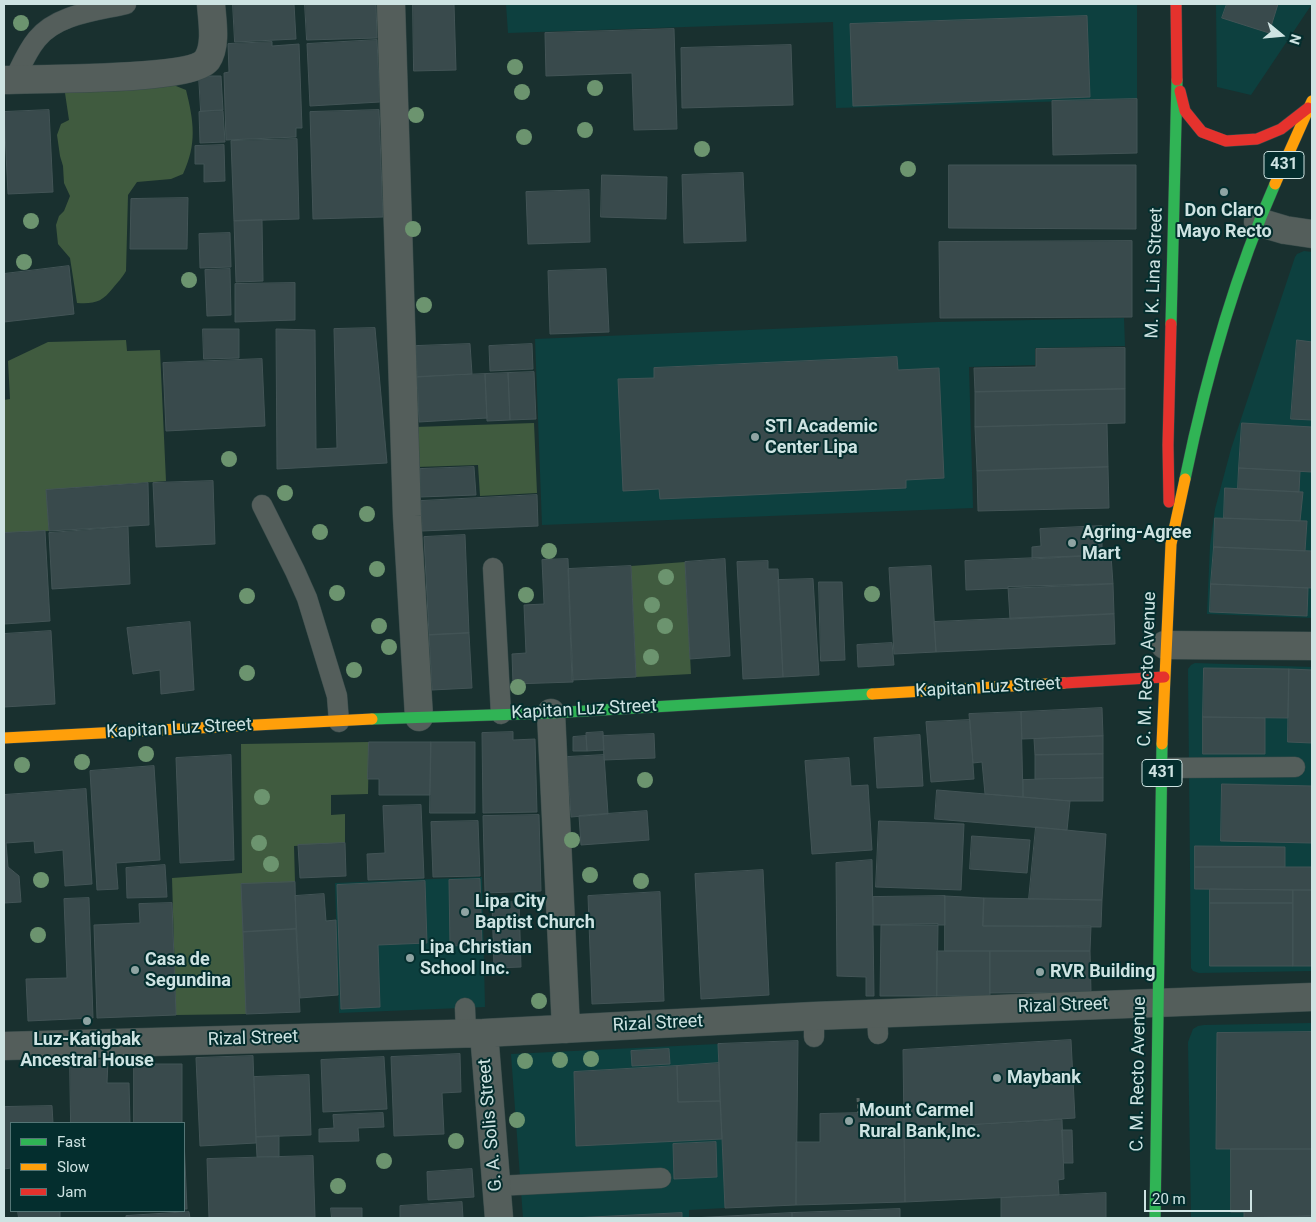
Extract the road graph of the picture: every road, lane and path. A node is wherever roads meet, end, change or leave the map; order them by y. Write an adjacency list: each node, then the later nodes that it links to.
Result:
1 (126, 4): 5 (lane)
2 (211, 4): 5 (street)
3 (391, 4): 18 (street)
4 (1176, 4): 6 (main road, M. K. Lina Street)
5 (9, 80)
6 (1177, 80): 7 (main road); 11 (main road, M. K. Lina Street)
7 (1311, 104): 8 (main road, 431)
8 (1258, 222): 9 (street); 11 (main road, C. M. Recto Avenue / 431)
9 (1312, 234)
10 (262, 505): 19 (lane)
11 (1171, 544): 13 (main road, C. M. Recto Avenue / 431)
12 (493, 568): 17 (lane)
13 (1165, 645): 14 (street); 15 (main road, C. M. Recto Avenue / 431)
14 (1312, 646)
15 (1164, 678): 16 (main road, Kapitan Luz Street); 22 (main road, C. M. Recto Avenue / 431)
16 (550, 713): 17 (main road, Kapitan Luz Street); 26 (street)
17 (501, 714): 18 (main road, Kapitan Luz Street)
18 (419, 717): 19 (main road, Kapitan Luz Street)
19 (340, 722): 20 (main road, Kapitan Luz Street)
20 (4, 738)
21 (1295, 767): 22 (lane)
22 (1162, 768): 24 (main road, C. M. Recto Avenue / 431)
23 (1312, 997): 24 (street, Rizal Street)
24 (1158, 1003): 26 (street, Rizal Street); 33 (main road, C. M. Recto Avenue / 431)
25 (471, 1025): 26 (street, Rizal Street); 27 (street, Rizal Street); 31 (street, G. A. Solis Street)
26 (566, 1029)
27 (4, 1046)
28 (858, 1098): 29 (path)
29 (859, 1113)
30 (661, 1178): 31 (lane)
31 (496, 1186): 32 (street, G. A. Solis Street)
32 (499, 1218)
33 (1155, 1218)

